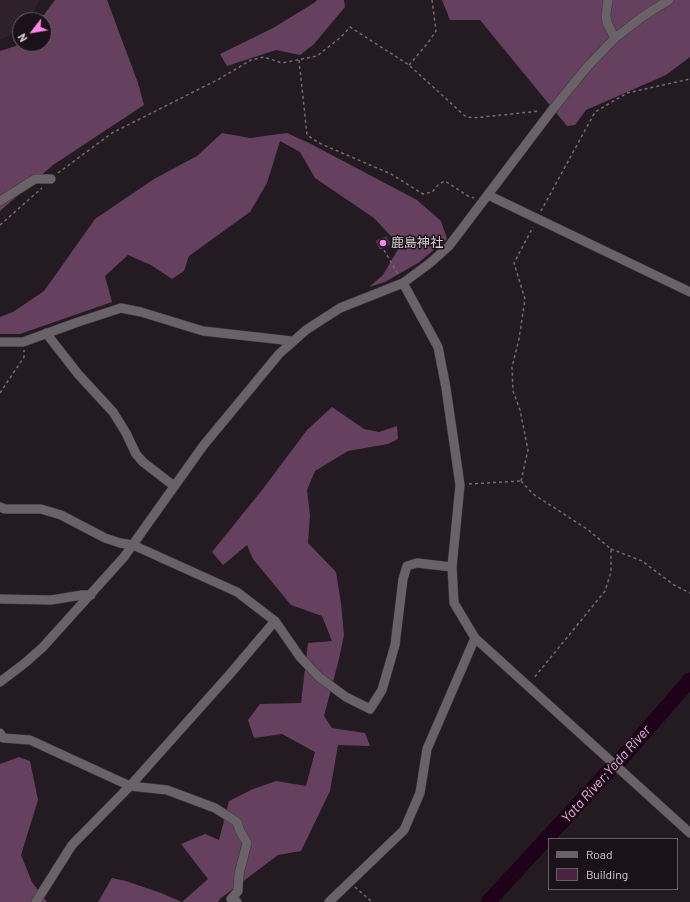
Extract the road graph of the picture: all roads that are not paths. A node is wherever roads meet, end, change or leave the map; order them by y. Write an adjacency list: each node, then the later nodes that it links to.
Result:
1 (608, 0): 3 (street)
2 (669, 0): 3 (street)
3 (615, 38): 5 (street)
4 (51, 179): 6 (street)
5 (486, 198): 7 (street); 8 (street)
6 (0, 201)
7 (402, 282): 10 (street); 15 (street)
8 (690, 292)
9 (46, 334): 10 (street); 11 (street); 12 (street)
10 (292, 341): 12 (street)
11 (0, 342)
12 (174, 486): 14 (street)
13 (0, 507): 14 (street)
14 (133, 545): 16 (street); 18 (street)
15 (452, 567): 18 (street); 19 (street)
16 (91, 595): 17 (street); 20 (street)
17 (0, 599)
18 (275, 621): 22 (street)
19 (475, 638): 23 (street); 26 (street)
20 (0, 682)
21 (0, 733): 22 (street)
22 (130, 786): 24 (street); 25 (street)
23 (690, 833)
24 (36, 902)
25 (236, 902)
26 (329, 902)

